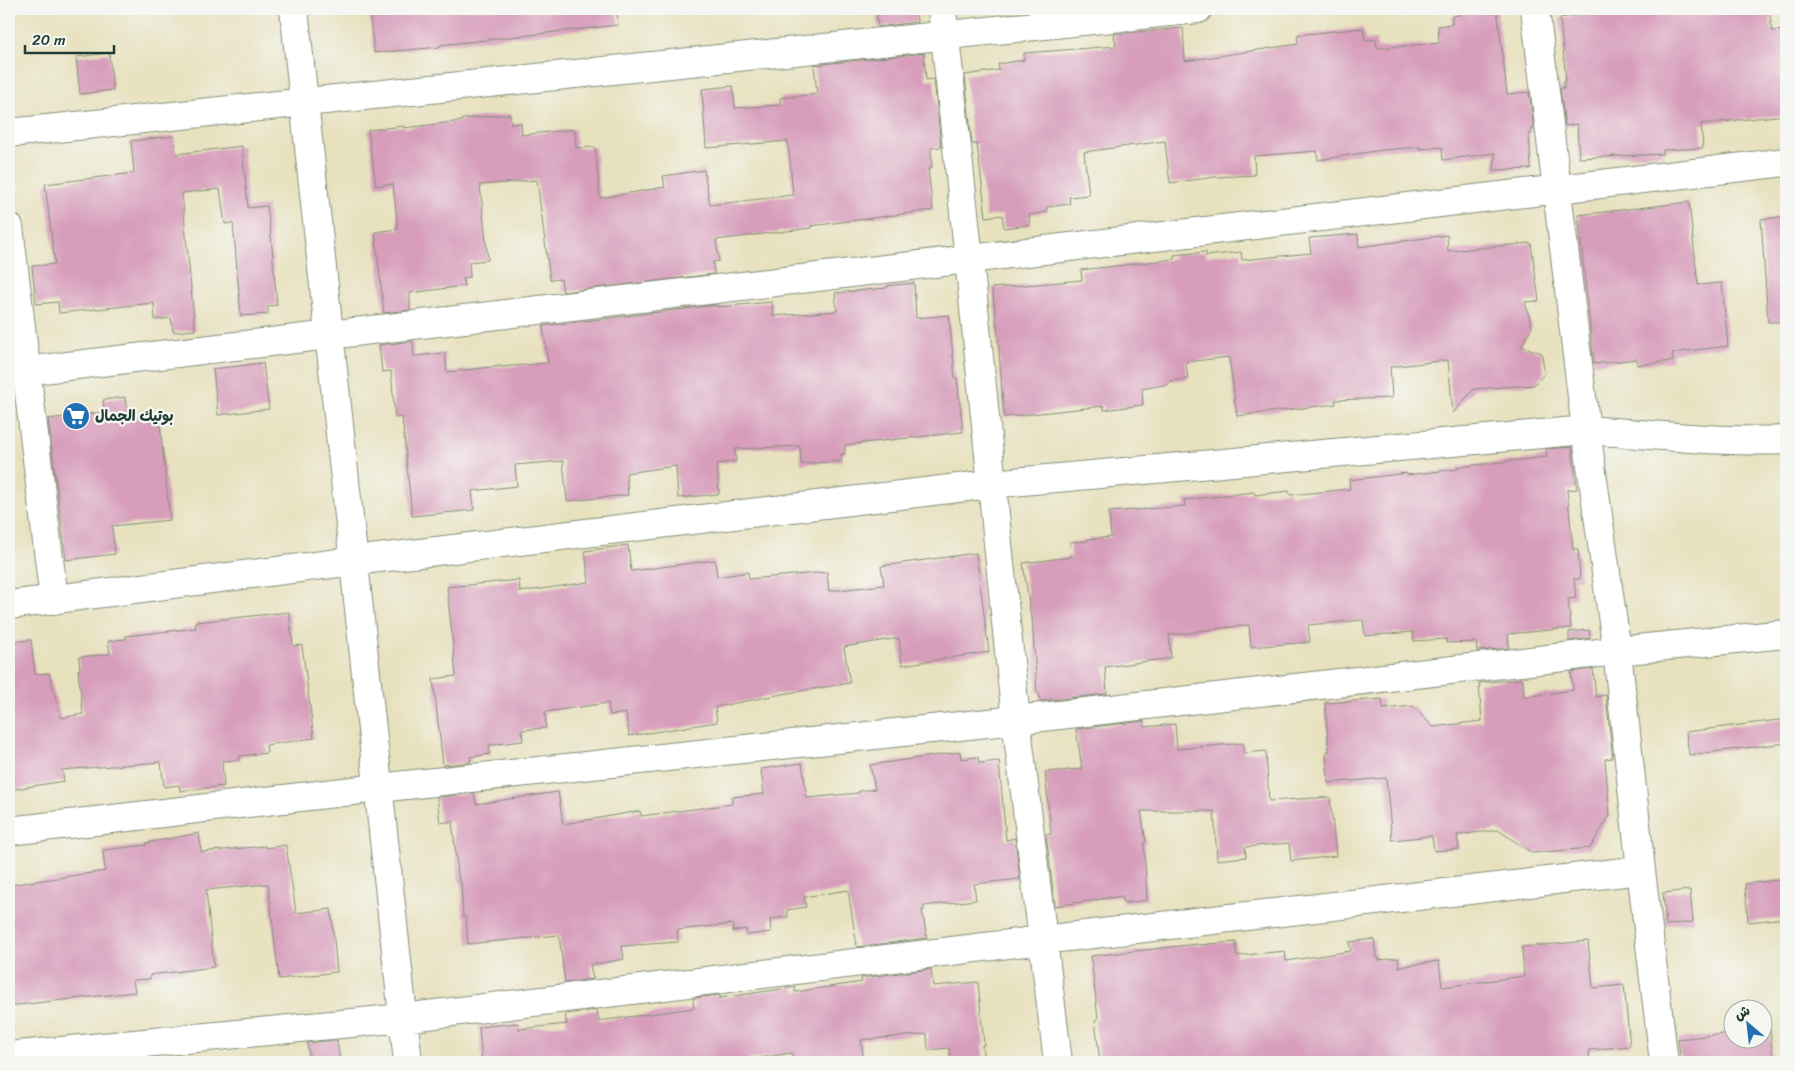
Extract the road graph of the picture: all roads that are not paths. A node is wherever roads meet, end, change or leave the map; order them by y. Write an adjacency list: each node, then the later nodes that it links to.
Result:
1 (294, 9): 5 (street)
2 (1198, 9): 4 (street)
3 (1535, 9): 8 (street)
4 (943, 22): 5 (street); 10 (street)
5 (304, 105): 6 (street); 11 (street)
6 (9, 133)
7 (1786, 162): 8 (street)
8 (1557, 190): 10 (street); 13 (street)
9 (9, 227): 12 (street)
10 (970, 259): 11 (street); 15 (street)
11 (329, 335): 12 (street); 16 (street)
12 (18, 372): 17 (street)
13 (1586, 430): 14 (street); 15 (street); 20 (street)
14 (1786, 440)
15 (991, 484): 16 (street); 21 (street)
16 (354, 561): 17 (street); 22 (street)
17 (54, 600): 18 (street)
18 (9, 605)
19 (1786, 634): 20 (street)
20 (1617, 651): 21 (street); 24 (street)
21 (1016, 720): 22 (street); 25 (street)
22 (378, 788): 23 (street); 26 (street)
23 (9, 831)
24 (1640, 870): 25 (street); 30 (street)
25 (1042, 940): 26 (street); 29 (street)
26 (403, 1018): 27 (street); 28 (street)
27 (9, 1056)
28 (408, 1062)
29 (1058, 1062)
30 (1664, 1062)

